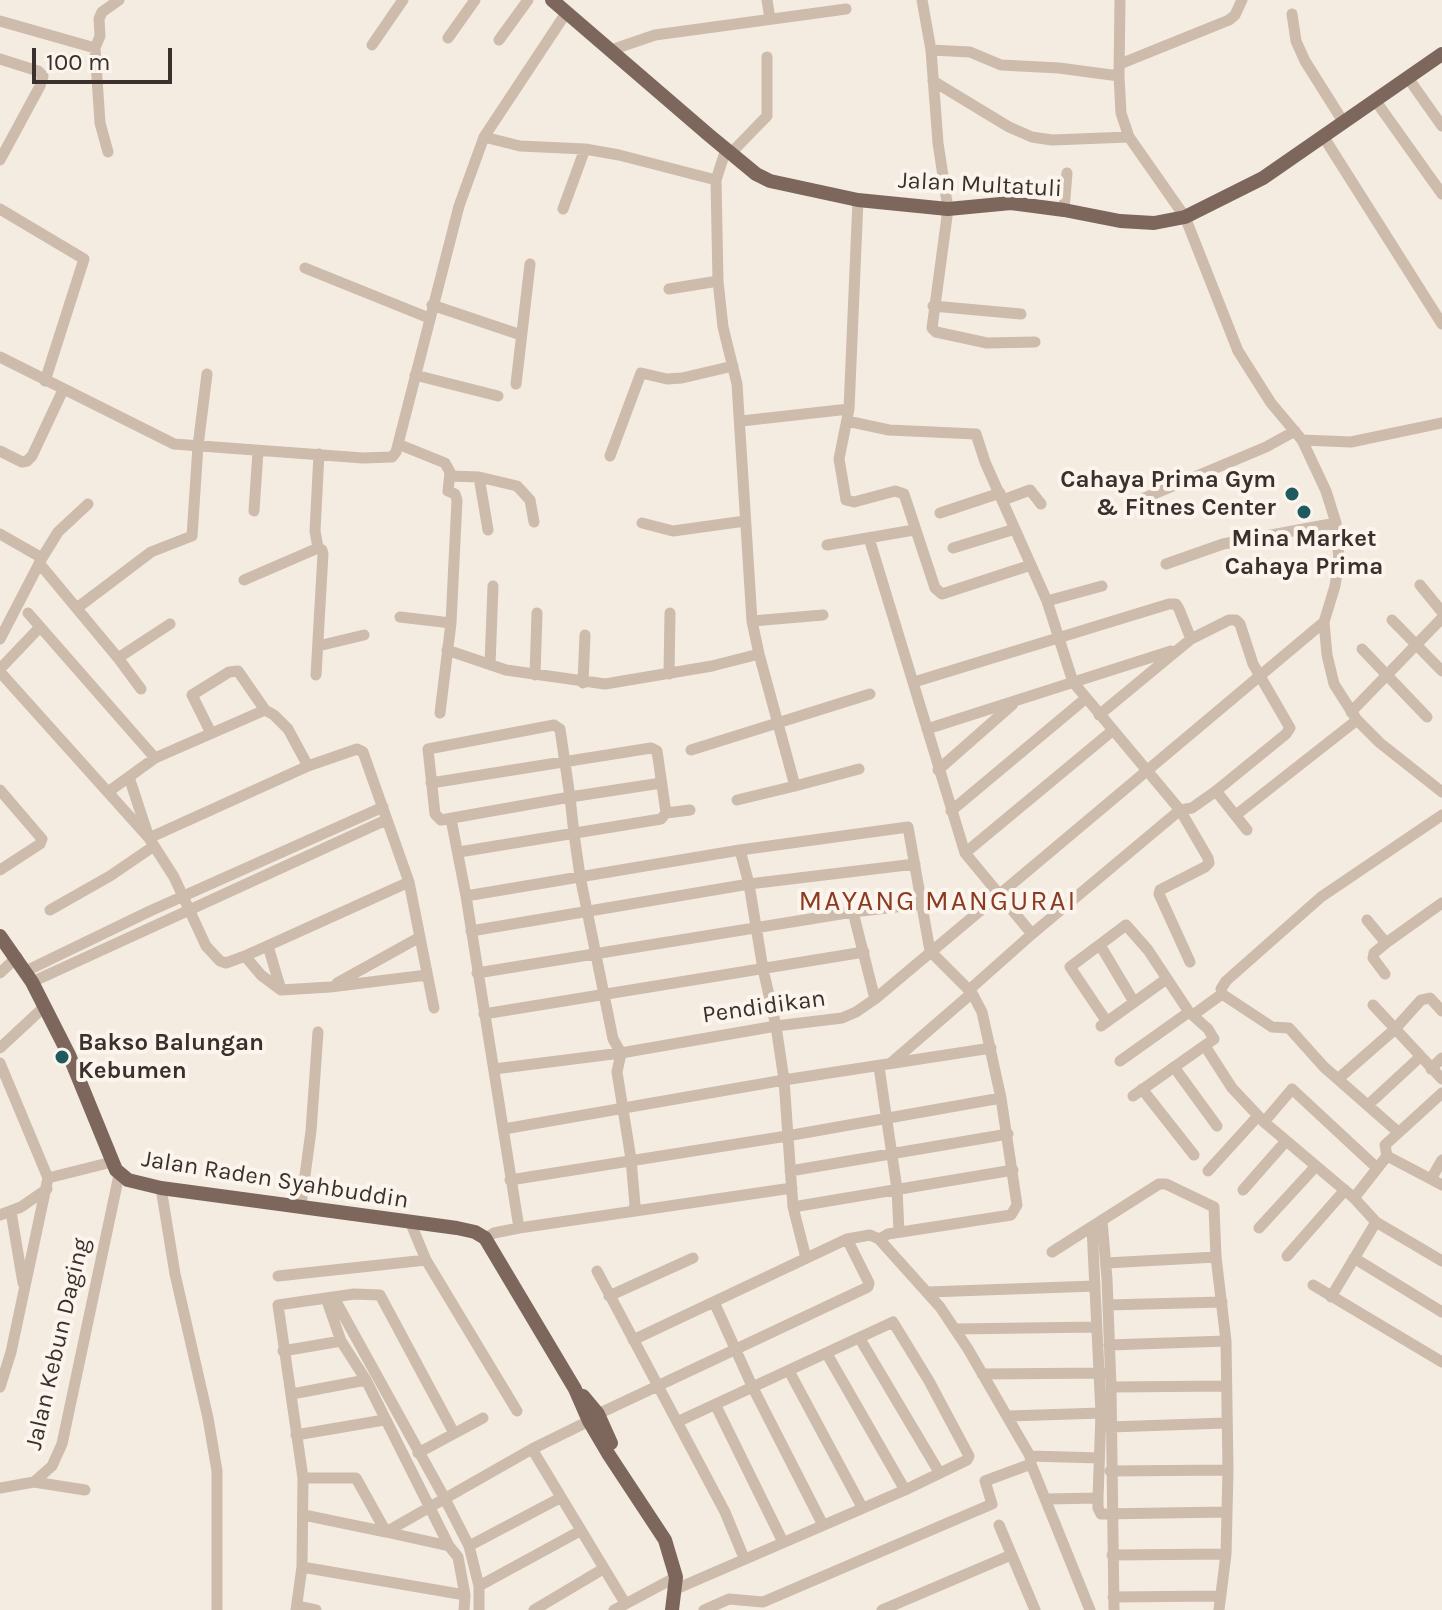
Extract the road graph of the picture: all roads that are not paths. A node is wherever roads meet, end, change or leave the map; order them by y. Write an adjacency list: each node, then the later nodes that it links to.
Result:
1 (119, 0): 18 (street)
2 (403, 0): 17 (street)
3 (475, 0): 15 (street)
4 (528, 0): 16 (street)
5 (552, 0): 11 (main road, Jalan Multatuli)
6 (767, 0): 13 (street)
7 (922, 0): 20 (street)
8 (1120, 0): 24 (street)
9 (1242, 0): 24 (street)
10 (846, 9): 13 (street)
11 (566, 13): 19 (main road, Jalan Multatuli); 31 (street)
12 (1292, 14): 28 (street)
13 (770, 19): 19 (street)
14 (0, 21): 18 (street)
15 (448, 38)
16 (499, 40)
17 (372, 45)
18 (95, 48): 35 (street)
19 (611, 50): 34 (main road, Jalan Multatuli)
20 (931, 50): 24 (street); 26 (street)
21 (1442, 54): 25 (main road, Jalan Multatuli)
22 (767, 57): 34 (street)
23 (0, 59): 36 (street)
24 (1119, 70): 32 (street)
25 (1408, 78): 27 (main road, Jalan Multatuli); 29 (street)
26 (933, 81): 32 (street); 43 (street)
27 (1375, 100): 28 (main road, Jalan Multatuli); 39 (street)
28 (1344, 123): 30 (main road, Jalan Multatuli)
29 (1442, 126)
30 (1323, 136): 45 (main road, Jalan Multatuli); 54 (street)
31 (484, 137): 33 (street); 50 (street)
32 (1129, 137): 45 (street)
33 (585, 149): 38 (street); 42 (street)
34 (728, 151): 38 (street); 40 (main road, Jalan Multatuli)
35 (108, 152)
36 (0, 160)
37 (1067, 173): 44 (street)
38 (716, 180): 48 (street)
39 (1442, 194)
40 (858, 200): 43 (main road, Jalan Multatuli); 65 (street)
41 (0, 209): 61 (street)
42 (563, 209)
43 (948, 209): 44 (main road, Jalan Multatuli); 51 (street)
44 (1064, 210): 45 (main road, Jalan Multatuli)
45 (1185, 217): 68 (street)
46 (530, 264): 55 (street)
47 (305, 268): 53 (street)
48 (718, 281): 49 (street); 58 (street)
49 (669, 289)
50 (432, 305): 53 (street); 55 (street)
51 (933, 306): 52 (street); 56 (street)
52 (1021, 314)
53 (429, 318): 60 (street)
54 (1442, 324)
55 (521, 335): 62 (street)
56 (1035, 342)
57 (0, 357): 61 (street)
58 (733, 366): 66 (street); 74 (street)
59 (207, 374): 70 (street)
60 (415, 375): 64 (street); 69 (street)
61 (45, 381): 63 (street)
62 (516, 384)
63 (63, 390): 70 (street); 71 (street)
64 (498, 396)
65 (848, 415): 66 (street); 77 (street); 89 (street)
66 (741, 421): 83 (street)
67 (1442, 423): 68 (street)
68 (1298, 436): 80 (street); 86 (street)
69 (398, 444): 73 (street); 75 (street)
70 (198, 446): 72 (street); 103 (street)
71 (0, 451)
72 (258, 451): 73 (street); 81 (street)
73 (319, 454): 93 (street)
74 (610, 456)
75 (450, 476): 76 (street); 114 (street)
76 (479, 477): 84 (street); 88 (street)
77 (1002, 496): 79 (street); 82 (street); 87 (street)
78 (88, 504): 95 (street)
79 (1041, 504)
80 (1130, 504)
81 (254, 511)
82 (940, 513)
83 (745, 521): 85 (street); 112 (street)
84 (534, 522)
85 (642, 523)
86 (1336, 523): 96 (street); 113 (street)
87 (1015, 529): 94 (street); 97 (street)
88 (488, 530)
89 (914, 530): 91 (street); 97 (street)
90 (0, 534): 95 (street)
91 (869, 538): 92 (street); 137 (street)
92 (827, 545)
93 (318, 548): 98 (street); 123 (street)
94 (953, 548)
95 (40, 560): 103 (street); 120 (street)
96 (1166, 564)
97 (1031, 565): 102 (street)
98 (244, 580)
99 (1420, 585): 104 (street)
100 (493, 586): 129 (street)
101 (1102, 586): 102 (street)
102 (1047, 601): 119 (street)
103 (77, 608): 128 (street)
104 (1442, 612)
105 (28, 613): 116 (street)
106 (537, 613): 134 (street)
107 (670, 613): 132 (street)
108 (823, 615): 112 (street)
109 (400, 617): 114 (street)
110 (1442, 618): 122 (street)
111 (1392, 620): 122 (street)
112 (752, 621): 127 (street)
113 (1324, 622): 135 (street, Pendidikan); 147 (street)
114 (451, 623): 126 (street)
115 (170, 624): 128 (street)
116 (40, 627): 130 (street); 154 (street)
117 (364, 635): 123 (street)
118 (585, 635): 139 (street)
119 (1059, 638): 121 (street); 137 (street); 138 (street)
120 (0, 639)
121 (1191, 639): 124 (street); 135 (street)
122 (1416, 645): 131 (street); 136 (street)
123 (318, 646): 133 (street)
124 (1179, 648): 138 (street); 146 (street)
125 (1362, 649): 136 (street)
126 (447, 650): 129 (street); 145 (street)
127 (759, 654): 132 (street); 149 (street)
128 (118, 658): 140 (street)
129 (490, 665): 134 (street)
130 (0, 670): 166 (street)
131 (1442, 671)
132 (669, 674): 139 (street)
133 (316, 675)
134 (535, 675): 139 (street)
135 (1259, 675): 158 (street, Pendidikan); 165 (street)
136 (1387, 676): 147 (street); 148 (street)
137 (914, 682): 150 (street)
138 (1073, 682): 142 (street); 143 (street)
139 (583, 683)
140 (141, 689)
141 (870, 694): 149 (street)
142 (1085, 699): 146 (street); 173 (street)
143 (1018, 700): 150 (street); 159 (street)
144 (265, 710): 152 (street); 152 (street); 156 (street)
145 (440, 713)
146 (1099, 715): 151 (street)
147 (1354, 716): 167 (street); 175 (street)
148 (1427, 717)
149 (778, 724): 153 (street); 163 (street)
150 (927, 729): 159 (street)
151 (1112, 731): 158 (street); 185 (street)
152 (211, 733): 154 (street)
153 (691, 750)
154 (155, 758): 160 (street)
155 (564, 760): 161 (street); 161 (street); 162 (street); 168 (street)
156 (308, 766): 170 (street); 181 (street)
157 (859, 769): 163 (street)
158 (1147, 769): 172 (street); 194 (street, Pendidikan)
159 (938, 770): 173 (street)
160 (129, 777): 166 (street); 181 (street)
161 (431, 783): 177 (street)
162 (661, 783): 168 (street); 174 (street)
163 (795, 786): 169 (street)
164 (0, 790): 189 (street)
165 (1216, 791): 172 (street); 175 (street)
166 (108, 792): 181 (street)
167 (1442, 792)
168 (570, 797): 177 (street); 180 (street)
169 (737, 800)
170 (383, 807): 178 (street); 182 (street)
171 (690, 810): 174 (street)
172 (1180, 810): 208 (street); 219 (street)
173 (951, 811): 185 (street)
174 (666, 813): 180 (street)
175 (1236, 815): 179 (street)
176 (1442, 815): 231 (street)
177 (451, 819): 184 (street)
178 (386, 820): 186 (street); 192 (street)
179 (1247, 830)
180 (574, 834): 184 (street); 190 (street)
181 (152, 842): 196 (street); 200 (street)
182 (305, 842): 186 (street); 188 (street)
183 (740, 850): 187 (street); 190 (street); 193 (street)
184 (459, 852): 195 (street)
185 (965, 853): 194 (street)
186 (310, 854): 191 (street)
187 (915, 864): 193 (street); 198 (street)
188 (249, 867): 191 (street); 196 (street)
189 (0, 870)
190 (580, 876): 195 (street); 199 (street)
191 (255, 880): 201 (street)
192 (409, 882): 210 (street); 213 (street)
193 (749, 884): 199 (street); 206 (street)
194 (997, 895): 208 (street); 214 (street, Pendidikan)
195 (466, 896): 207 (street)
196 (184, 897): 201 (street); 202 (street)
197 (1442, 903): 211 (street)
198 (921, 904): 203 (street); 214 (street)
199 (588, 909): 207 (street); 215 (street)
200 (50, 910)
201 (190, 910): 205 (street); 217 (street)
202 (150, 911): 205 (street); 225 (street)
203 (853, 912): 206 (street); 216 (street)
204 (1367, 920): 211 (street)
205 (156, 925): 225 (street)
206 (755, 927): 215 (street); 220 (street)
207 (471, 931): 222 (street)
208 (1032, 934): 229 (street)
209 (0, 936): 218 (main road, Jalan Raden Syahbuddin)
210 (420, 937): 224 (street); 227 (street)
211 (1386, 943): 223 (street)
212 (1100, 945): 226 (street); 233 (street); 233 (street)
213 (268, 946): 217 (street); 228 (street)
214 (930, 951): 229 (street); 232 (street, Pendidikan)
215 (596, 952): 222 (street); 230 (street)
216 (864, 952): 220 (street); 232 (street)
217 (245, 956): 228 (street)
218 (17, 957): 221 (street); 225 (main road, Jalan Raden Syahbuddin)
219 (1190, 962)
220 (763, 969): 230 (street); 240 (street)
221 (0, 973)
222 (477, 973): 238 (street)
223 (1385, 974)
224 (427, 975): 227 (street); 236 (street)
225 (29, 976): 235 (main road, Jalan Raden Syahbuddin)
226 (1165, 980): 233 (street); 239 (street)
227 (330, 987): 228 (street)
228 (281, 990)
229 (970, 992): 245 (street); 251 (street)
230 (603, 994): 238 (street); 246 (street)
231 (1222, 994): 239 (street); 255 (street)
232 (875, 999): 240 (street, Pendidikan)
233 (1134, 1002)
234 (1373, 1005): 241 (street)
235 (44, 1007): 244 (street); 276 (main road, Jalan Raden Syahbuddin)
236 (434, 1008)
237 (1442, 1011): 241 (street)
238 (484, 1014): 253 (street)
239 (1191, 1014): 243 (street); 249 (street)
240 (776, 1026): 246 (street, Pendidikan); 257 (street)
241 (1394, 1030): 247 (street); 255 (street)
242 (318, 1032): 289 (street)
243 (1205, 1046): 252 (street); 263 (street)
244 (0, 1048)
245 (991, 1048): 251 (street); 259 (street)
246 (621, 1053): 253 (street, Pendidikan); 261 (street)
247 (1420, 1057): 254 (street); 260 (street)
248 (1442, 1058): 254 (street)
249 (1120, 1061)
250 (0, 1063): 283 (street)
251 (885, 1065): 257 (street); 262 (street)
252 (1174, 1067): 264 (street); 271 (street)
253 (494, 1069): 265 (street)
254 (1431, 1069): 256 (street)
255 (1338, 1079): 260 (street)
256 (1442, 1079)
257 (784, 1080): 261 (street); 268 (street)
258 (1442, 1093): 266 (street)
259 (1001, 1098): 262 (street); 267 (street)
260 (1368, 1105): 266 (street)
261 (624, 1110): 265 (street); 273 (street)
262 (886, 1118): 268 (street); 270 (street)
263 (1261, 1119): 269 (street); 277 (street); 280 (street)
264 (1217, 1126)
265 (504, 1129): 281 (street)
266 (1398, 1132): 272 (street)
267 (1008, 1134): 270 (street); 278 (street)
268 (787, 1136): 273 (street); 279 (street)
269 (1286, 1141): 275 (street); 287 (street)
270 (890, 1153): 279 (street); 286 (street)
271 (1194, 1155)
272 (1387, 1156): 277 (street); 282 (street)
273 (631, 1159): 281 (street); 291 (street)
274 (1442, 1160): 282 (street)
275 (1316, 1166): 288 (street); 297 (street)
276 (116, 1168): 283 (street); 284 (main road, Jalan Raden Syahbuddin); 366 (street, Jalan Kebun Daging)
277 (1377, 1168): 288 (street)
278 (1013, 1170): 286 (street); 298 (street)
279 (790, 1171): 285 (street)
280 (1208, 1171)
281 (510, 1180): 296 (street)
282 (1437, 1182)
283 (47, 1184): 292 (street); 315 (street)
284 (161, 1188): 289 (main road, Jalan Raden Syahbuddin); 402 (street)
285 (792, 1188): 290 (street); 291 (street)
286 (897, 1189): 290 (street); 298 (street)
287 (1243, 1190)
288 (1350, 1194): 293 (street); 303 (street)
289 (301, 1205): 294 (main road, Jalan Raden Syahbuddin)
290 (793, 1207): 306 (street)
291 (633, 1210): 296 (street)
292 (6, 1214): 315 (street)
293 (1376, 1222): 307 (street); 309 (street)
294 (411, 1224): 299 (main road, Jalan Raden Syahbuddin); 308 (street)
295 (1097, 1224): 302 (street); 304 (street); 310 (street); 314 (street)
296 (519, 1228): 299 (street)
297 (1259, 1228)
298 (899, 1232): 301 (street)
299 (485, 1238): 351 (main road)
300 (847, 1239): 301 (street); 306 (street); 331 (street)
301 (879, 1239): 316 (street)
302 (1052, 1252)
303 (1287, 1256)
304 (1216, 1257): 310 (street); 321 (street)
305 (693, 1258): 317 (street)
306 (806, 1258): 320 (street)
307 (1354, 1258): 318 (street); 323 (street)
308 (426, 1260): 312 (street); 347 (street)
309 (1442, 1261)
310 (1106, 1263): 322 (street)
311 (597, 1271): 317 (street)
312 (278, 1276)
313 (1313, 1285): 318 (street)
314 (1095, 1286): 316 (street); 324 (street)
315 (24, 1291): 335 (street)
316 (929, 1292): 325 (street)
317 (609, 1296): 327 (street)
318 (1331, 1297): 334 (street)
319 (330, 1298): 328 (street); 332 (street); 356 (street); 359 (street)
320 (714, 1302): 327 (street); 331 (street)
321 (1222, 1302): 322 (street); 329 (street)
322 (1108, 1305): 330 (street)
323 (1442, 1312)
324 (1096, 1327): 325 (street); 337 (street)
325 (956, 1329): 338 (street)
326 (860, 1339): 333 (street); 364 (street); 364 (street)
327 (633, 1340): 340 (street)
328 (341, 1341): 332 (street); 339 (street)
329 (1226, 1341): 330 (street); 341 (street)
330 (1109, 1345): 337 (street)
331 (736, 1349): 340 (street); 344 (street)
332 (283, 1351): 345 (street)
333 (827, 1354): 336 (street); 369 (street)
334 (1442, 1362)
335 (3, 1369): 342 (street)
336 (789, 1371): 344 (street); 375 (street)
337 (1105, 1373): 338 (street); 343 (street); 348 (street)
338 (982, 1374): 349 (street)
339 (366, 1380): 345 (street); 352 (street)
340 (657, 1385): 351 (street); 353 (street)
341 (1226, 1386): 343 (street); 354 (street)
342 (0, 1387)
343 (1111, 1387): 355 (street)
344 (753, 1388): 346 (street); 379 (street)
345 (292, 1394): 357 (street)
346 (716, 1406): 353 (street); 383 (street)
347 (517, 1411)
348 (1101, 1413): 349 (street); 360 (street)
349 (1009, 1416): 361 (street)
350 (483, 1418): 356 (street)
351 (593, 1418): 358 (street); 392 (main road)
352 (384, 1420): 357 (street); 374 (street)
353 (677, 1422): 389 (street)
354 (1226, 1423): 355 (street); 362 (street)
355 (1110, 1427): 363 (street)
356 (454, 1433): 359 (street)
357 (296, 1435): 365 (street)
358 (532, 1449): 370 (street); 371 (street)
359 (418, 1453): 370 (street)
360 (1099, 1458): 361 (street); 372 (street)
361 (1031, 1460): 373 (street); 398 (street)
362 (1228, 1470): 363 (street); 376 (street)
363 (1110, 1471): 377 (street)
364 (939, 1472): 369 (street)
365 (303, 1478): 378 (street); 382 (street)
366 (34, 1482): 367 (street, Jalan Kebun Daging); 368 (street)
367 (0, 1488)
368 (85, 1490)
369 (905, 1490): 375 (street)
370 (444, 1497): 374 (street); 385 (street)
371 (560, 1498): 381 (street); 385 (street)
372 (1098, 1498): 373 (street); 377 (street)
373 (1046, 1499): 414 (street)
374 (429, 1507): 382 (street); 384 (street)
375 (862, 1507): 379 (street)
376 (1226, 1512): 377 (street); 386 (street)
377 (1112, 1513): 388 (street)
378 (304, 1515): 382 (street); 390 (street)
379 (823, 1525): 383 (street)
380 (999, 1525): 387 (street)
381 (580, 1531): 391 (street); 393 (street)
382 (386, 1532): 384 (street)
383 (783, 1542): 389 (street)
384 (449, 1546): 394 (street)
385 (469, 1546): 393 (street)
386 (1226, 1554): 388 (street); 395 (street)
387 (1011, 1555): 401 (street); 412 (street)
388 (1112, 1555): 396 (street)
389 (744, 1558): 392 (street)
390 (302, 1567): 394 (street); 400 (street)
391 (603, 1569): 399 (street); 406 (street)
392 (676, 1583): 399 (street); 408 (main road)
393 (479, 1586): 405 (street)
394 (465, 1595): 404 (street)
395 (1221, 1596): 396 (street); 416 (street)
396 (1113, 1597): 415 (street)
397 (739, 1598): 398 (street); 409 (street); 410 (street)
398 (763, 1602): 411 (street)
399 (625, 1603): 407 (street)
400 (296, 1608): 403 (street)
401 (1034, 1608): 413 (street)
402 (217, 1610)
403 (316, 1610)
404 (464, 1610)
405 (479, 1610)
406 (534, 1610)
407 (614, 1610)
408 (672, 1610)
409 (704, 1610)
410 (747, 1610)
411 (776, 1610)
412 (882, 1610)
413 (1021, 1610)
414 (1090, 1610)
415 (1114, 1610)
416 (1219, 1610)

